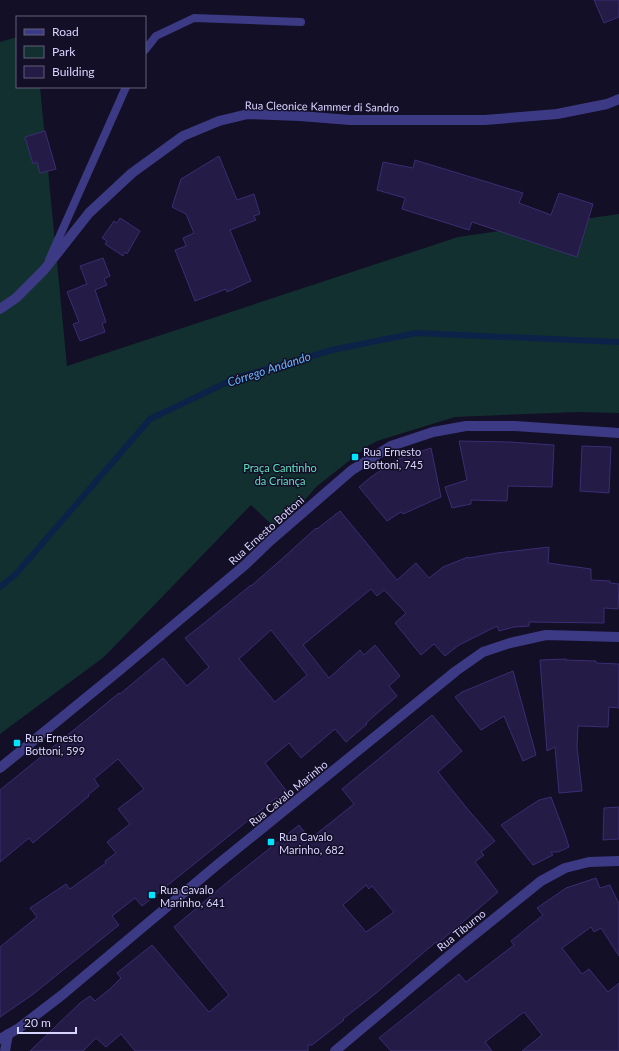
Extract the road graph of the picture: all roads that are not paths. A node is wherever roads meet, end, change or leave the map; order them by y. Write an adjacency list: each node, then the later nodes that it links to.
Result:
1 (301, 22): 2 (lane)
2 (146, 49)
3 (126, 88): 5 (lane)
4 (619, 99): 5 (street, Rua Cleonice Kammer di Sandro)
5 (44, 270): 6 (street, Rua Cleonice Kammer di Sandro)
6 (0, 309)
7 (619, 434): 9 (street, Rua Ernesto Bottoni)
8 (619, 637): 11 (street, Rua Cavalo Marinho)
9 (0, 768)
10 (619, 861): 13 (street, Rua Tiburno)
11 (4, 1037): 12 (street)
12 (5, 1051)
13 (335, 1051)

